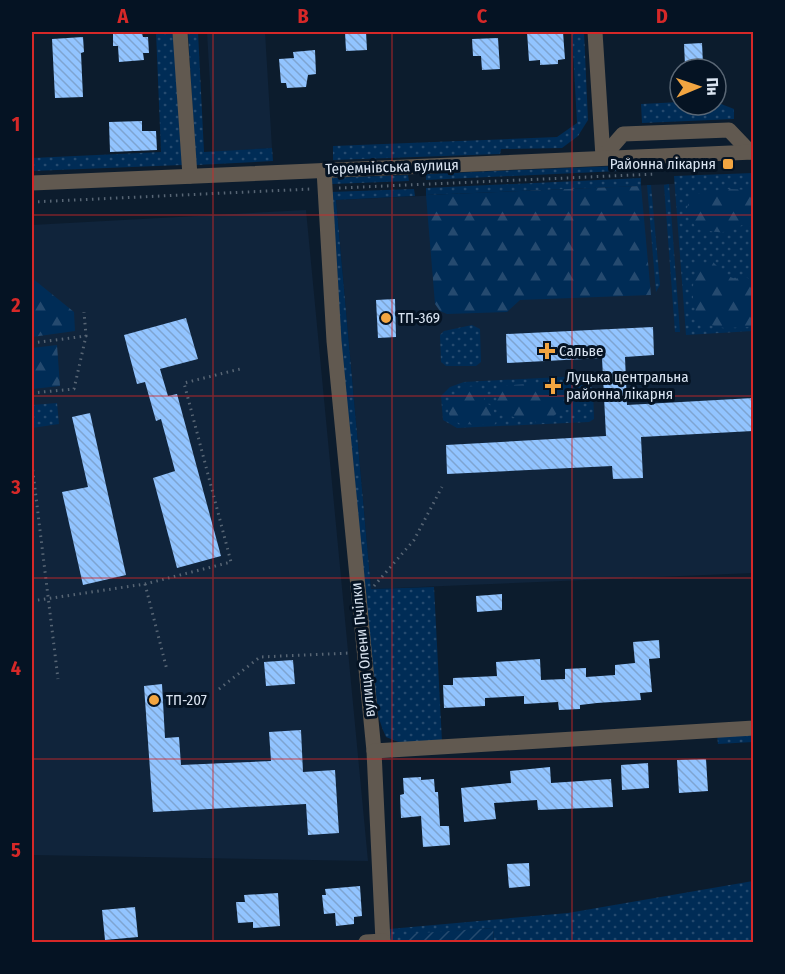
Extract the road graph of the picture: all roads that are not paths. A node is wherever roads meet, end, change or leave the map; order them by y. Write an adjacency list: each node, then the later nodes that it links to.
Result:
1 (180, 32): 6 (street)
2 (595, 32): 4 (street)
3 (752, 152): 4 (street, Теремнівська вулиця); 4 (street)
4 (603, 157): 5 (street, Теремнівська вулиця)
5 (324, 170): 6 (street, Теремнівська вулиця); 9 (street, вулиця Олени Пчілки)
6 (190, 176): 7 (street, Теремнівська вулиця)
7 (32, 183)
8 (753, 728): 9 (street)
9 (374, 751): 10 (street, вулиця Олени Пчілки)
10 (383, 941): 11 (street)
11 (366, 942)

